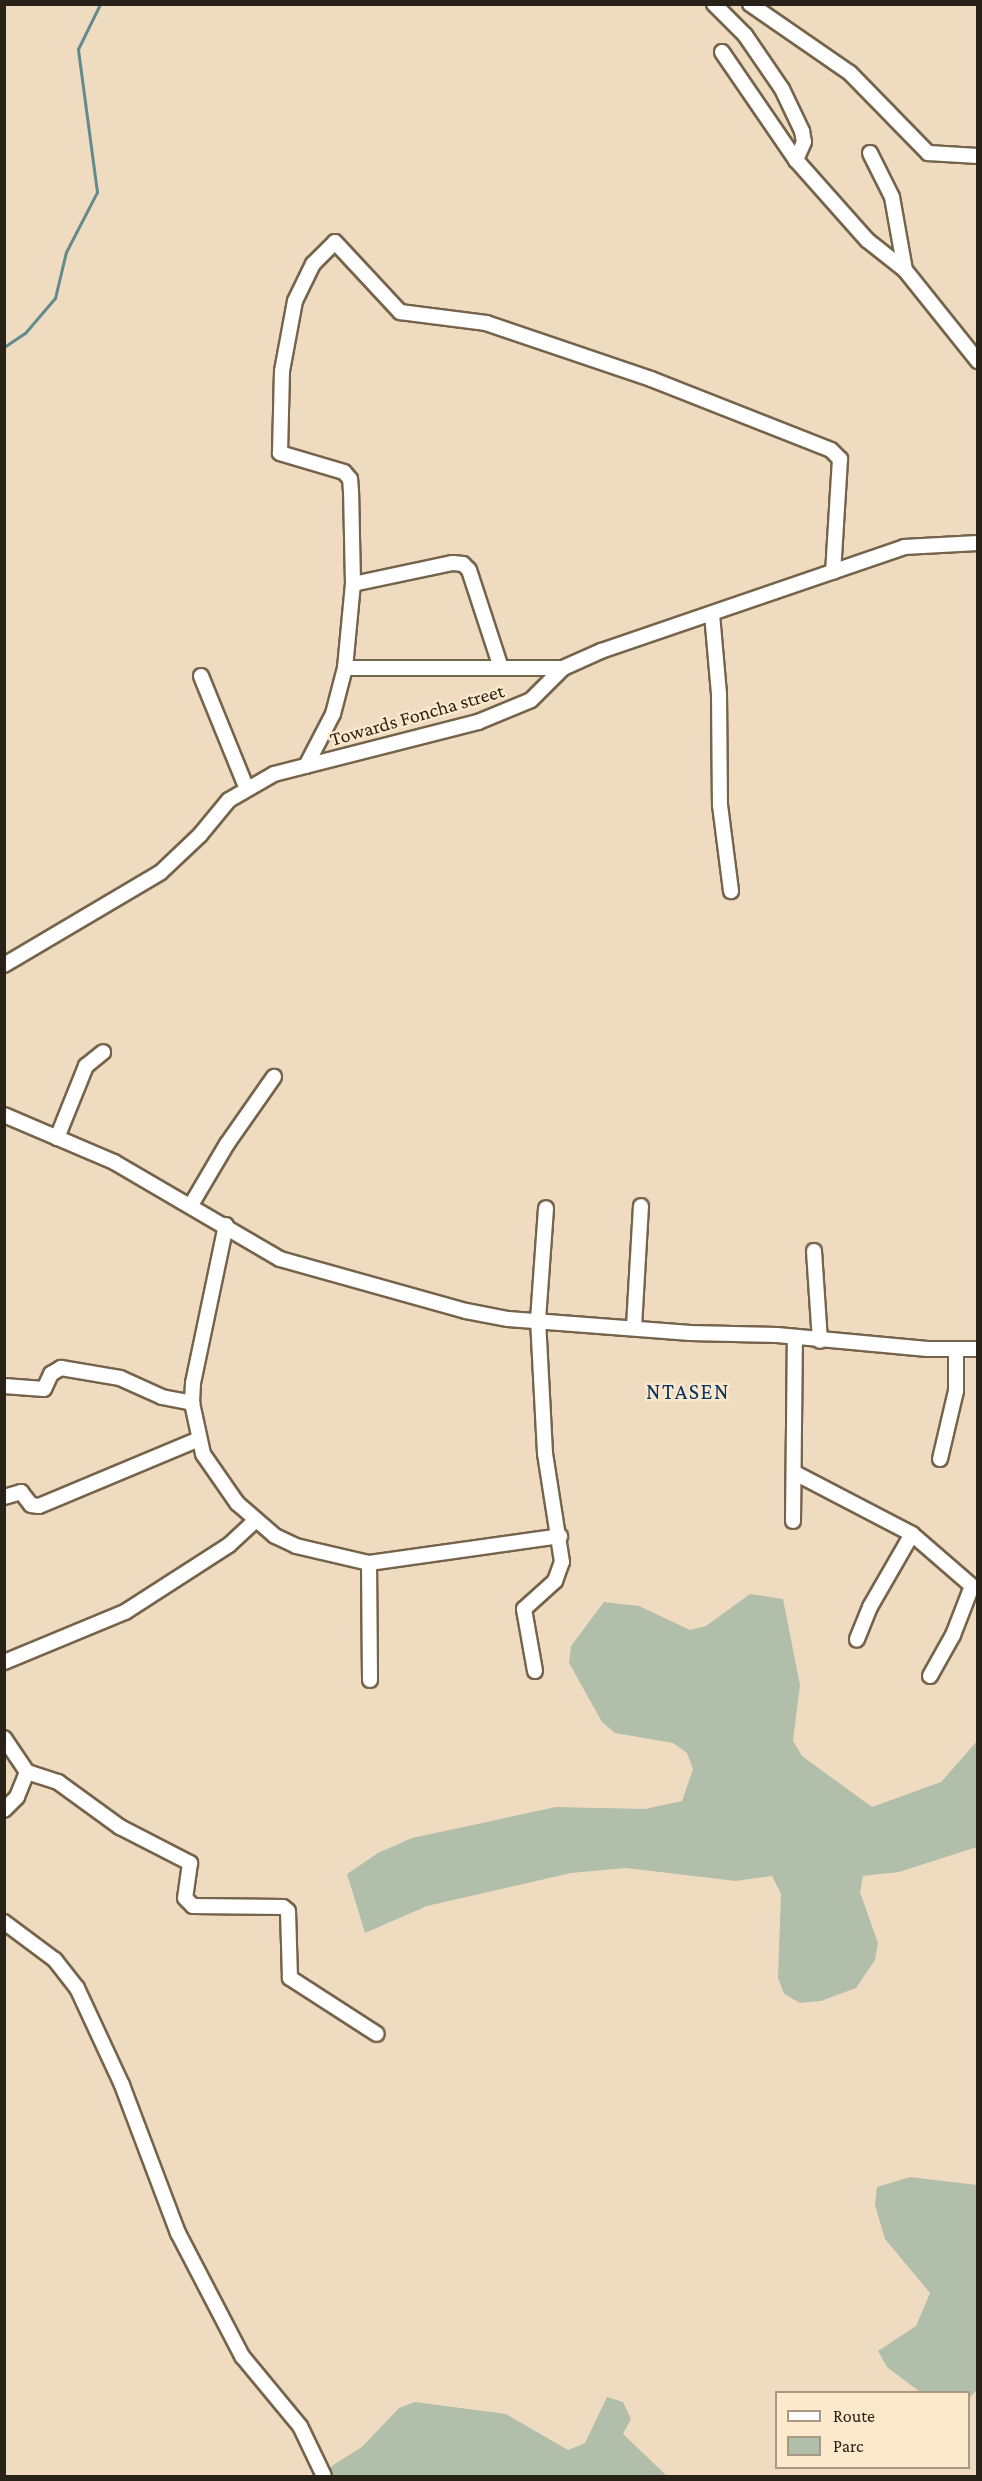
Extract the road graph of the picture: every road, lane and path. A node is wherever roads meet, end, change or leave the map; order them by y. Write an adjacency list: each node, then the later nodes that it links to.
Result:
1 (714, 4): 6 (street)
2 (750, 4): 5 (street)
3 (722, 52): 6 (street)
4 (870, 153): 7 (street)
5 (978, 156)
6 (796, 160): 7 (street)
7 (905, 270): 8 (street)
8 (978, 361)
9 (978, 543): 10 (street, Towards Foncha street)
10 (833, 572): 11 (street); 12 (street, Towards Foncha street)
11 (353, 584): 13 (street); 14 (street)
12 (712, 614): 15 (street, Towards Foncha street); 19 (street)
13 (345, 668): 14 (street); 17 (street)
14 (501, 668): 15 (street)
15 (563, 668): 17 (street, Towards Foncha street)
16 (201, 676): 18 (street)
17 (306, 766): 18 (street, Towards Foncha street)
18 (246, 787): 20 (street, Towards Foncha street)
19 (730, 891)
20 (4, 965)
21 (103, 1052): 24 (street)
22 (274, 1077): 25 (street)
23 (4, 1115): 24 (street)
24 (57, 1138): 25 (street)
25 (191, 1205): 28 (street)
26 (641, 1206): 31 (street)
27 (546, 1208): 30 (street)
28 (226, 1225): 30 (street); 37 (street)
29 (814, 1251): 33 (street)
30 (538, 1320): 31 (street); 45 (street)
31 (634, 1327): 32 (street)
32 (795, 1337): 33 (street); 40 (street)
33 (820, 1341): 35 (street)
34 (978, 1348): 35 (street)
35 (956, 1349): 39 (street)
36 (4, 1386): 37 (street)
37 (192, 1403): 38 (street)
38 (199, 1439): 41 (street); 42 (street)
39 (940, 1459)
40 (795, 1473): 43 (street); 44 (street)
41 (4, 1497)
42 (256, 1520): 46 (street); 48 (street)
43 (793, 1521)
44 (912, 1534): 47 (street); 50 (street)
45 (560, 1536): 46 (street); 49 (street)
46 (369, 1563): 51 (street)
47 (857, 1640)
48 (4, 1662)
49 (535, 1671)
50 (930, 1676)
51 (370, 1680)
52 (4, 1738): 53 (street)
53 (27, 1772): 54 (street); 56 (street)
54 (4, 1810)
55 (4, 1922): 57 (street)
56 (377, 2034)
57 (324, 2476)

